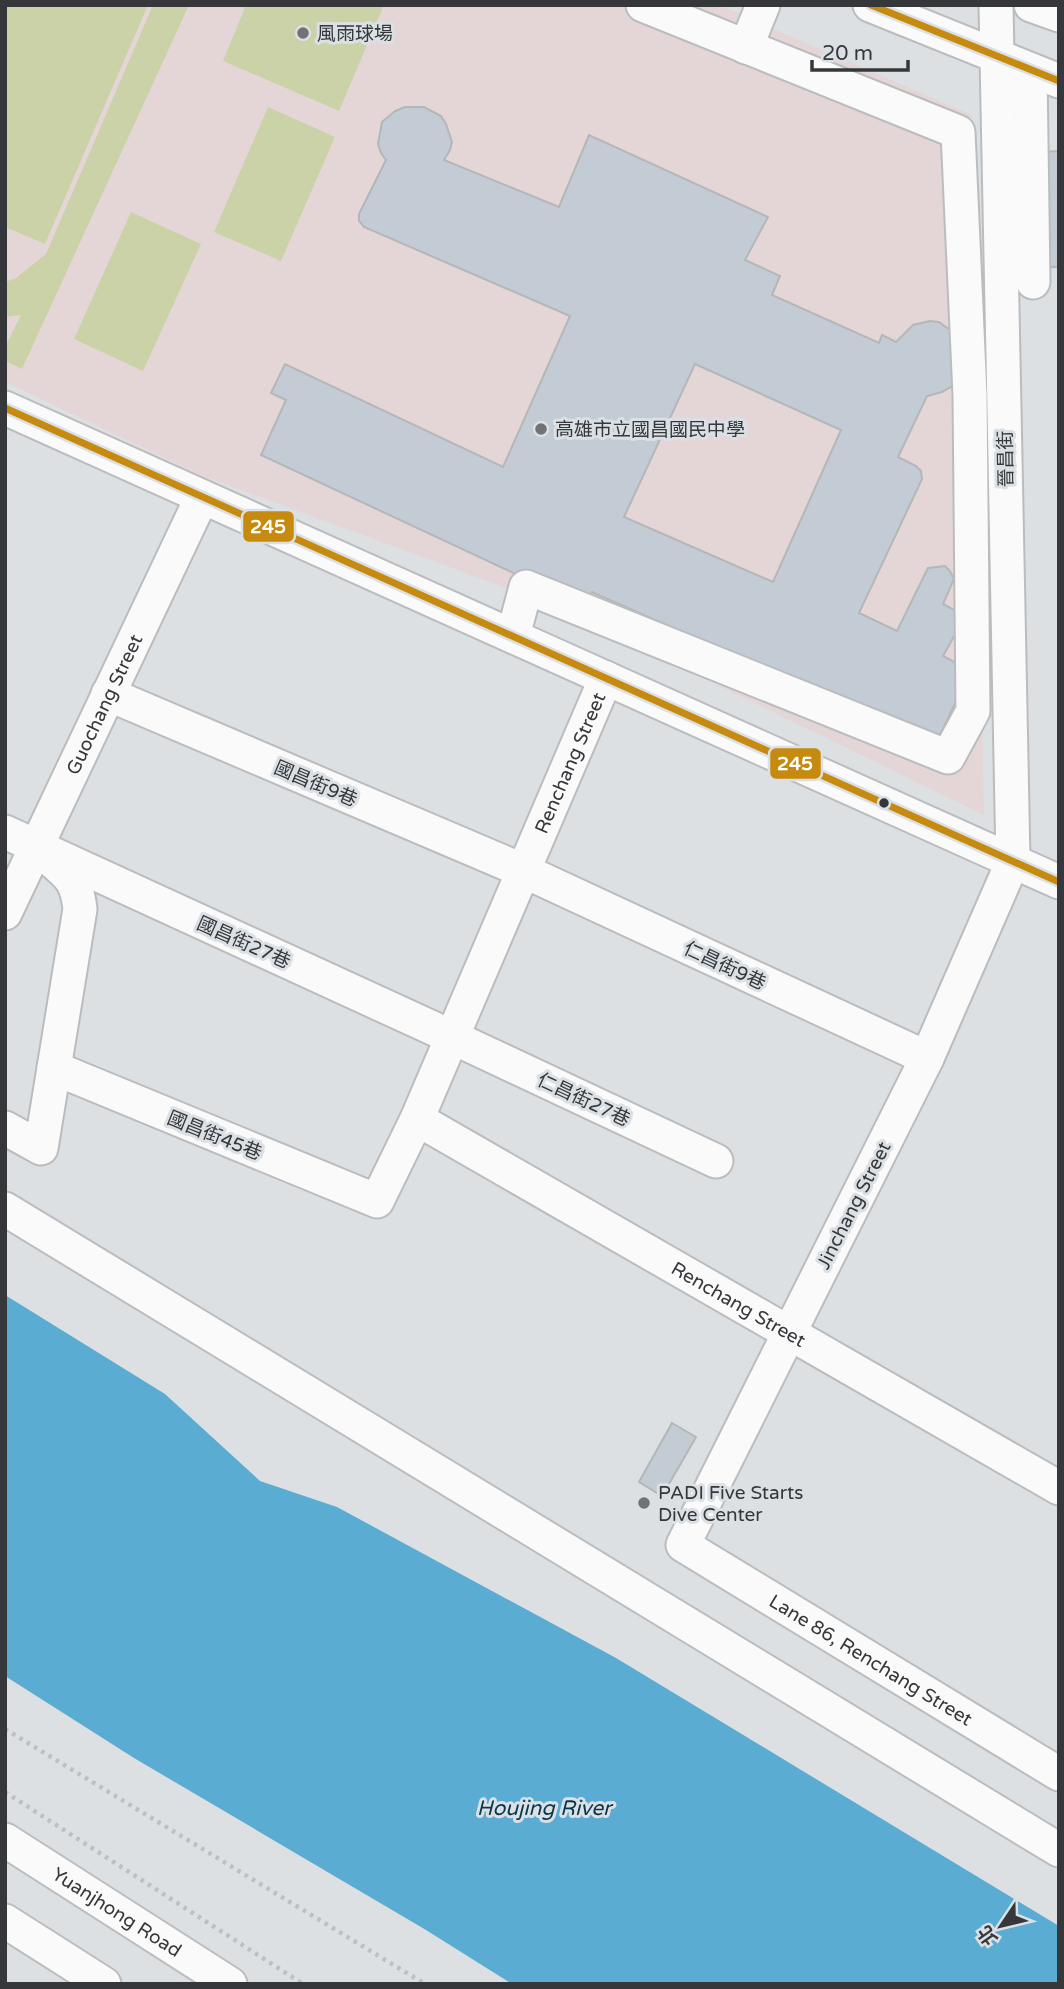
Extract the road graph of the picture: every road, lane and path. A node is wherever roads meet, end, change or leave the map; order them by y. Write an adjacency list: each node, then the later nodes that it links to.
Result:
1 (643, 5): 7 (street)
2 (763, 5): 7 (street)
3 (870, 5): 8 (street)
4 (996, 5): 8 (street, 晉昌街)
5 (1031, 5): 6 (street)
6 (1059, 15)
7 (746, 47): 13 (street)
8 (998, 58): 9 (street); 10 (street, 晉昌街)
9 (1045, 75): 10 (street)
10 (1031, 282): 18 (street, 晉昌街)
11 (5, 408): 12 (street)
12 (202, 497): 13 (street); 15 (street, Guochang Street)
13 (513, 636): 14 (street)
14 (606, 678): 18 (street); 19 (street, Renchang Street)
15 (108, 694): 17 (street, Guochang Street); 19 (street, 國昌街9巷)
16 (5, 832): 17 (street)
17 (35, 847): 21 (street, Guochang Street); 22 (street, 國昌街27巷); 24 (street)
18 (1013, 860): 20 (street); 23 (street, Jinchang Street)
19 (524, 872): 22 (street, Renchang Street); 23 (street, 仁昌街9巷)
20 (1059, 882)
21 (5, 913)
22 (452, 1037): 25 (street, Renchang Street); 27 (street, 仁昌街27巷)
23 (927, 1058): 30 (street, Jinchang Street)
24 (54, 1068): 26 (street); 28 (street, 國昌街45巷)
25 (417, 1119): 28 (street, Renchang Street); 30 (street, Renchang Street)
26 (5, 1128)
27 (716, 1161)
28 (377, 1201)
29 (5, 1209): 37 (street)
30 (789, 1333): 31 (street, Renchang Street); 32 (street, Jinchang Street)
31 (1059, 1489)
32 (683, 1545): 34 (street, Lane 86, Renchang Street)
33 (5, 1729): 42 (path)
34 (1059, 1774)
35 (5, 1792): 41 (path)
36 (5, 1840): 40 (street, Yuanjhong Road)
37 (1059, 1850)
38 (5, 1921): 39 (street)
39 (103, 1984)
40 (230, 1984)
41 (303, 1984)
42 (425, 1984)

